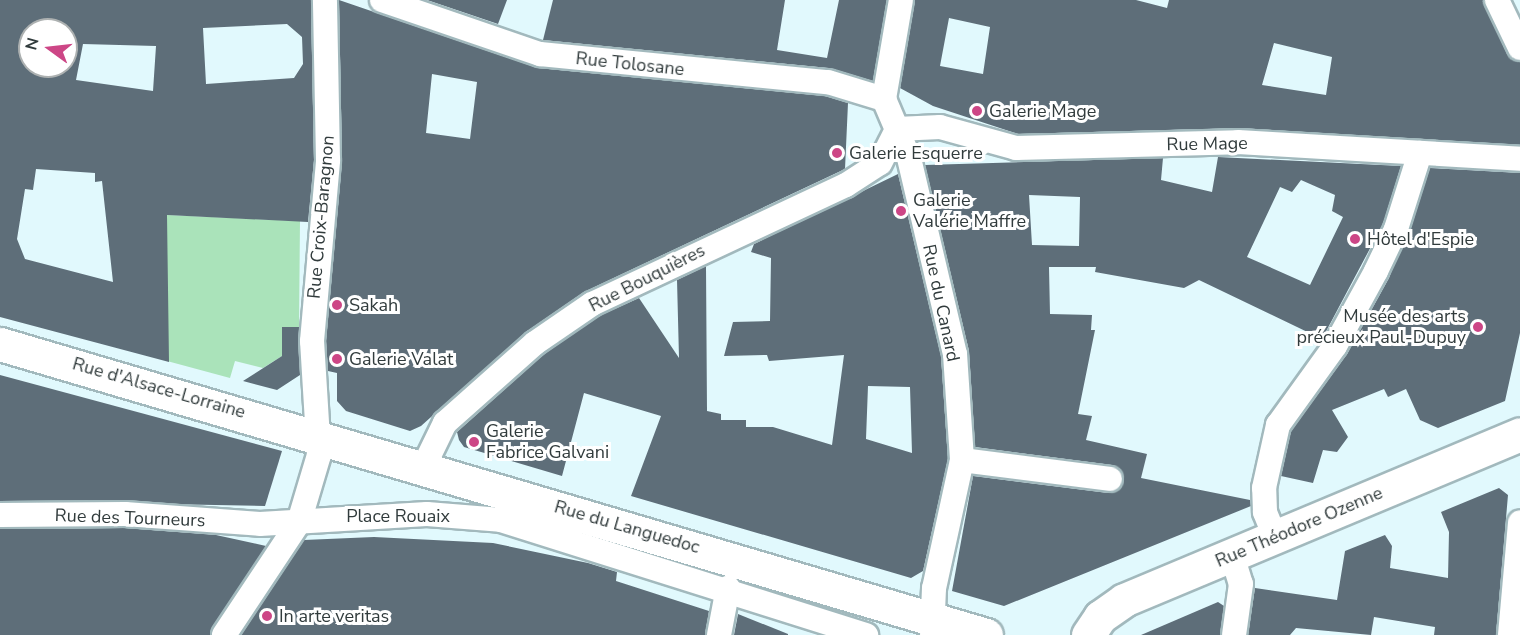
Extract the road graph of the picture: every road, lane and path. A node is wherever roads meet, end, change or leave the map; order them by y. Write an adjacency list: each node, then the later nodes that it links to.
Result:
1 (325, 0): 11 (street, Rue Croix-Baragnon)
2 (382, 0): 6 (street, Rue Tolosane)
3 (901, 0): 6 (street)
4 (1497, 0): 5 (street)
5 (1520, 48)
6 (884, 99): 7 (street, Rue du Canard)
7 (897, 129): 8 (street, Rue Mage); 13 (street, Rue du Canard); 14 (street, Rue Bouquières)
8 (1420, 153): 9 (street, Rue Mage); 21 (street)
9 (1520, 159)
10 (0, 344): 11 (street, Rue d'Alsace-Lorraine)
11 (318, 434): 14 (street, Rue du Languedoc); 17 (street, Rue Croix-Baragnon)
12 (1520, 434): 21 (street, Rue Théodore Ozenne)
13 (962, 460): 15 (street); 24 (street, Rue du Canard)
14 (424, 466): 24 (street, Rue du Languedoc)
15 (1110, 479)
16 (0, 515): 19 (street, Rue des Tourneurs)
17 (299, 522): 19 (street, Place Rouaix); 20 (street, Place Rouaix); 25 (street, Rue Croix-Baragnon)
18 (1520, 522): 31 (street)
19 (260, 524)
20 (535, 529): 23 (street, Rue du Languedoc)
21 (1275, 537): 22 (street, Rue Théodore Ozenne)
22 (1232, 555): 29 (street, Rue Théodore Ozenne); 30 (street)
23 (728, 588): 26 (street); 27 (street, Rue du Languedoc)
24 (934, 628): 28 (street, Rue du Languedoc)
25 (224, 635)
26 (719, 635)
27 (866, 635)
28 (986, 635)
29 (1088, 635)
30 (1234, 635)
31 (1510, 635)

